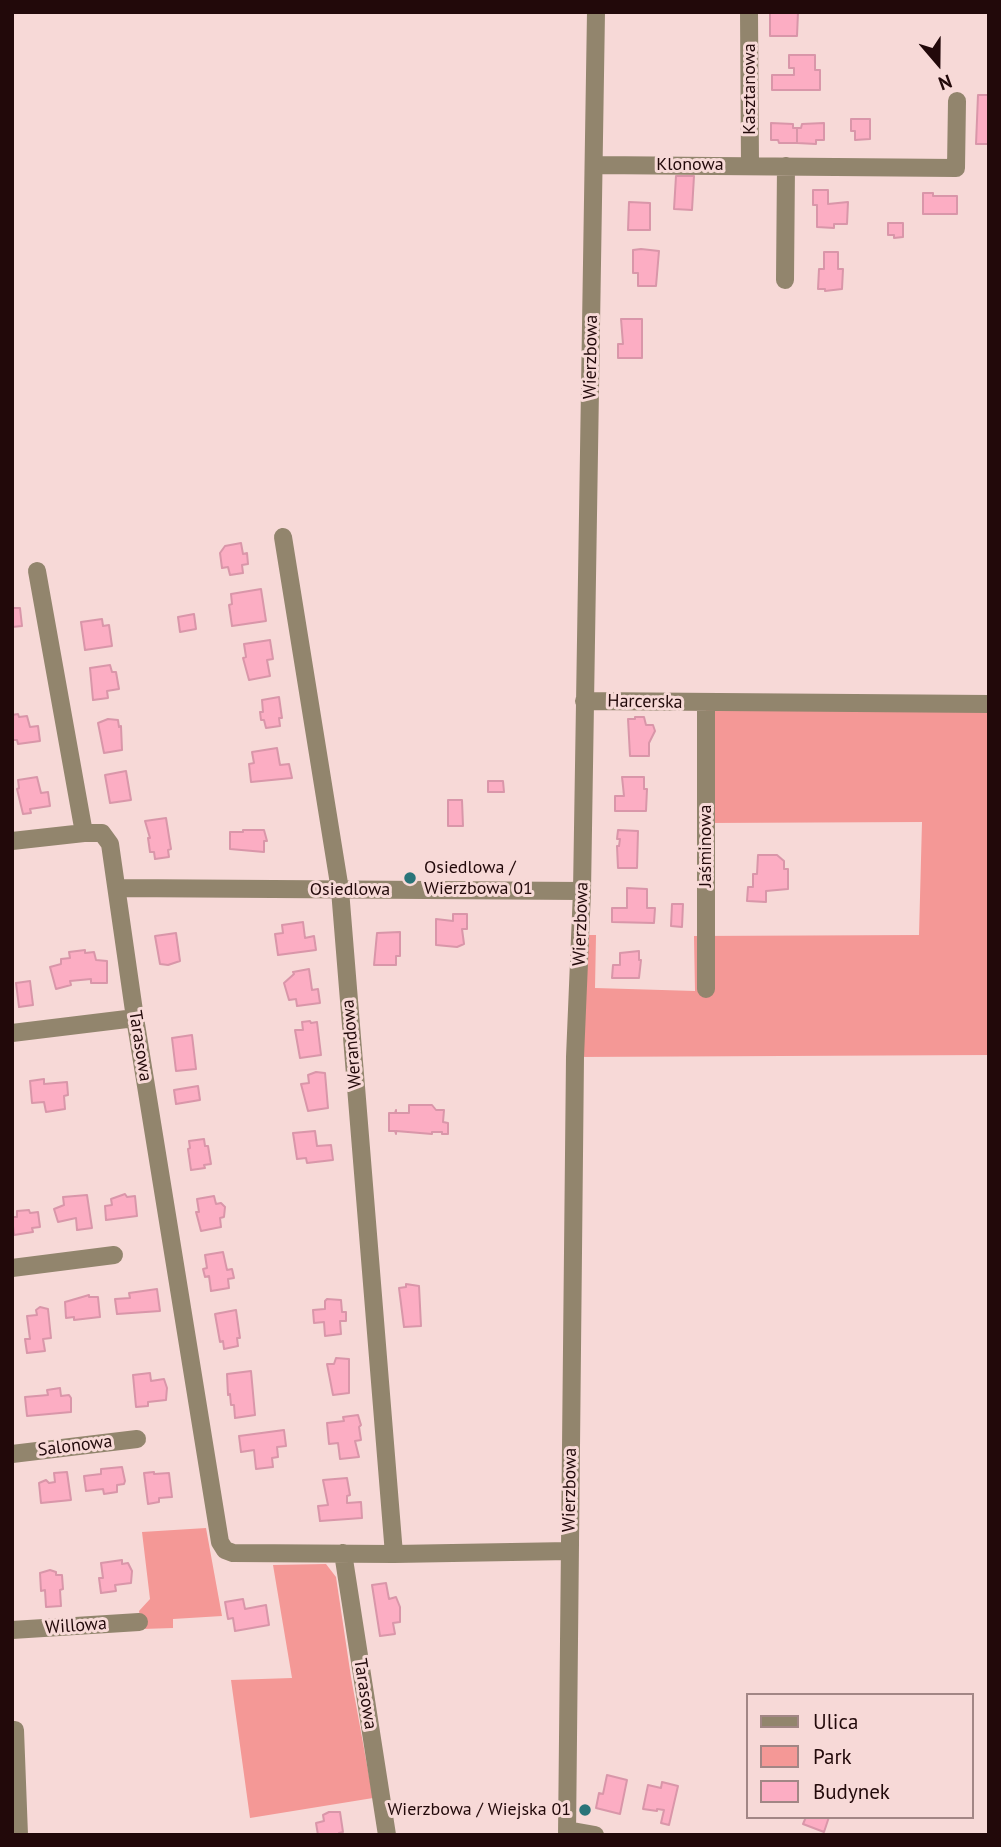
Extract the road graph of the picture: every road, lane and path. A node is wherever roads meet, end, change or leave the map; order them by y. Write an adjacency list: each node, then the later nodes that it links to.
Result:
1 (596, 12): 4 (street, Wierzbowa)
2 (749, 12): 5 (street, Kasztanowa)
3 (957, 101): 6 (street, Klonowa)
4 (594, 165): 5 (street, Klonowa); 10 (street, Wierzbowa)
5 (750, 165): 6 (street, Klonowa)
6 (786, 166): 7 (street)
7 (785, 280)
8 (283, 537): 16 (street, Werandowa)
9 (37, 571): 13 (street)
10 (584, 701): 11 (street, Harcerska); 17 (street, Wierzbowa)
11 (706, 703): 12 (street, Harcerska); 18 (street, Jaśminowa)
12 (989, 704)
13 (83, 833): 14 (street); 15 (street, Tarasowa)
14 (12, 841)
15 (118, 888): 16 (street, Osiedlowa); 19 (street, Tarasowa)
16 (340, 890): 17 (street, Osiedlowa); 27 (street, Werandowa)
17 (582, 891): 25 (street, Wierzbowa)
18 (706, 989)
19 (135, 1018): 20 (street); 26 (street, Tarasowa)
20 (12, 1033)
21 (114, 1255): 22 (street)
22 (12, 1268)
23 (137, 1439): 24 (street, Salonowa)
24 (12, 1454)
25 (570, 1551): 27 (street); 31 (street, Wierzbowa)
26 (343, 1553): 27 (street); 33 (street, Tarasowa)
27 (394, 1554)
28 (139, 1622): 29 (street, Willowa)
29 (13, 1625)
30 (14, 1730): 32 (street)
31 (567, 1832): 34 (street)
32 (19, 1835)
33 (387, 1835)
34 (596, 1835)

